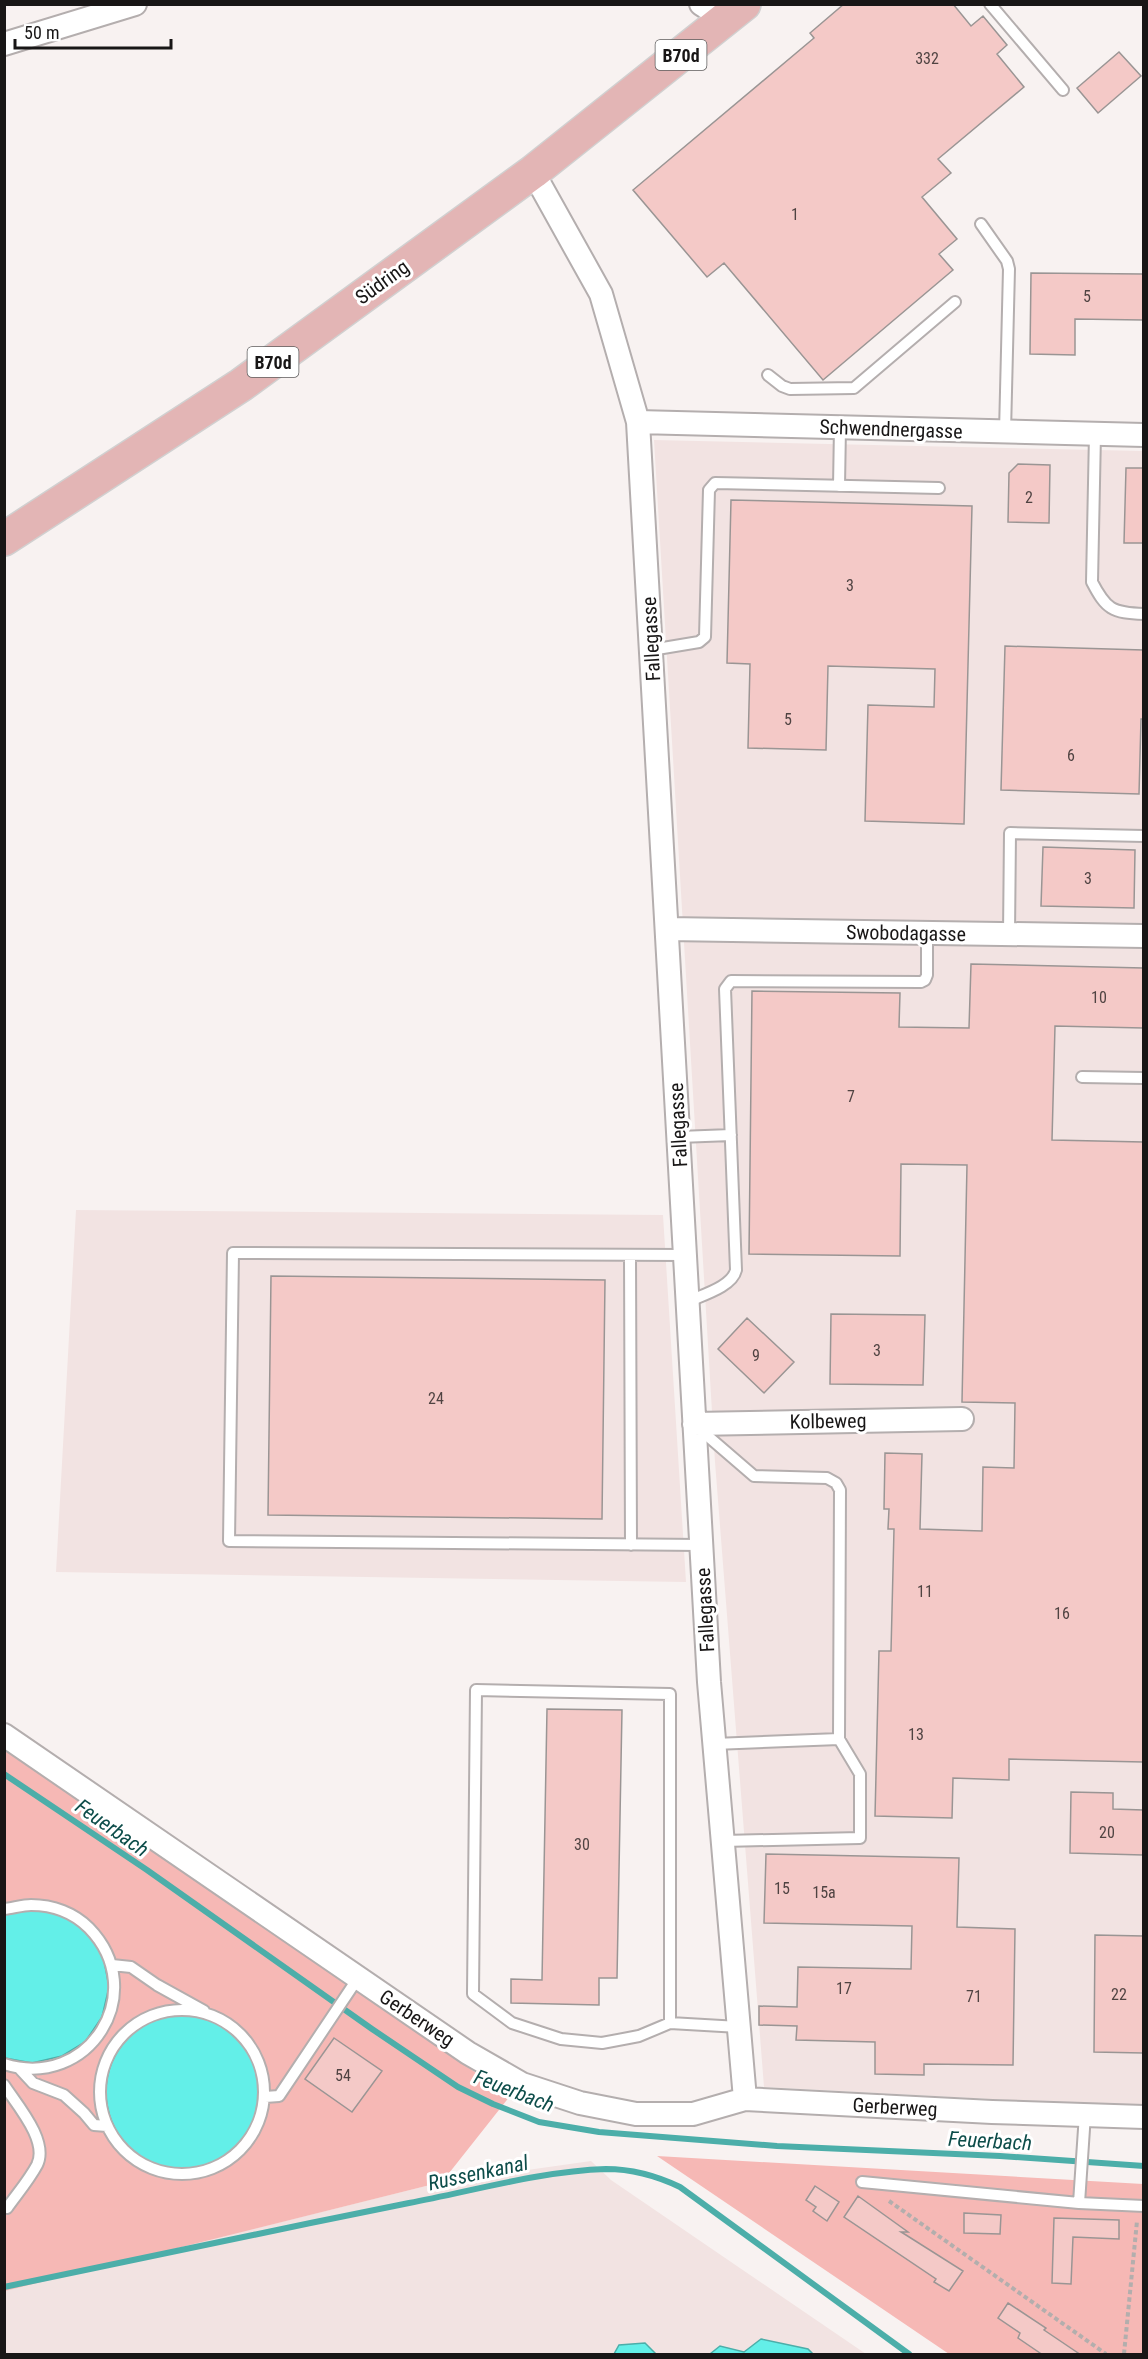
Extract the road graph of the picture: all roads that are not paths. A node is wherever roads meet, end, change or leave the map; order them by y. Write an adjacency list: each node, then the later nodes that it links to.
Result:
1 (135, 4): 4 (street)
2 (990, 4): 5 (lane)
3 (724, 10): 6 (main road, Südring / B70d)
4 (4, 44)
5 (1063, 90)
6 (533, 172): 10 (street, Fallegasse); 17 (main road, Südring / B70d)
7 (981, 224): 12 (lane)
8 (955, 302): 9 (lane)
9 (768, 375)
10 (638, 422): 11 (street, Schwendnergasse); 19 (street, Fallegasse)
11 (840, 427): 12 (street, Schwendnergasse); 15 (lane)
12 (1005, 432): 13 (street, Schwendnergasse)
13 (1095, 434): 14 (street, Schwendnergasse); 18 (lane)
14 (1143, 435)
15 (839, 486): 16 (lane); 19 (lane)
16 (939, 488)
17 (4, 539)
18 (1143, 614)
19 (651, 650): 21 (street, Fallegasse)
20 (1143, 837): 23 (lane)
21 (668, 929): 22 (street, Swobodagasse); 28 (street, Fallegasse)
22 (927, 933): 23 (street, Swobodagasse); 27 (lane)
23 (1009, 934): 24 (street, Swobodagasse)
24 (1143, 936)
25 (1082, 1077): 26 (lane)
26 (1143, 1078)
27 (731, 1135): 28 (lane); 31 (lane)
28 (679, 1137): 30 (street, Fallegasse)
29 (630, 1255): 30 (lane); 34 (lane); 34 (lane)
30 (685, 1256): 31 (street, Fallegasse)
31 (687, 1302): 33 (street, Fallegasse)
32 (962, 1419): 33 (street, Kolbeweg)
33 (694, 1424): 35 (street, Fallegasse); 37 (lane)
34 (631, 1545): 35 (lane)
35 (701, 1545): 38 (street, Fallegasse)
36 (4, 1735): 42 (street, Gerberweg)
37 (839, 1739): 38 (lane); 39 (lane)
38 (714, 1744): 39 (street, Fallegasse)
39 (723, 1841): 45 (street, Fallegasse)
40 (4, 1909): 41 (lane)
41 (112, 1965): 43 (lane); 46 (lane)
42 (353, 1986): 51 (lane); 52 (street, Gerberweg)
43 (207, 2013): 47 (lane); 51 (lane)
44 (670, 2023): 44 (lane); 45 (lane)
45 (739, 2027): 52 (street, Fallegasse)
46 (98, 2036): 47 (lane); 49 (lane)
47 (113, 2047): 55 (lane)
48 (4, 2064): 49 (lane)
49 (20, 2069): 55 (lane)
50 (4, 2085): 59 (lane)
51 (265, 2097): 55 (lane)
52 (745, 2099): 53 (street, Gerberweg)
53 (1085, 2114): 54 (street, Gerberweg); 57 (lane)
54 (1143, 2117)
55 (107, 2126)
56 (862, 2182): 57 (lane)
57 (1080, 2202): 58 (lane)
58 (1141, 2206)
59 (7, 2208)

